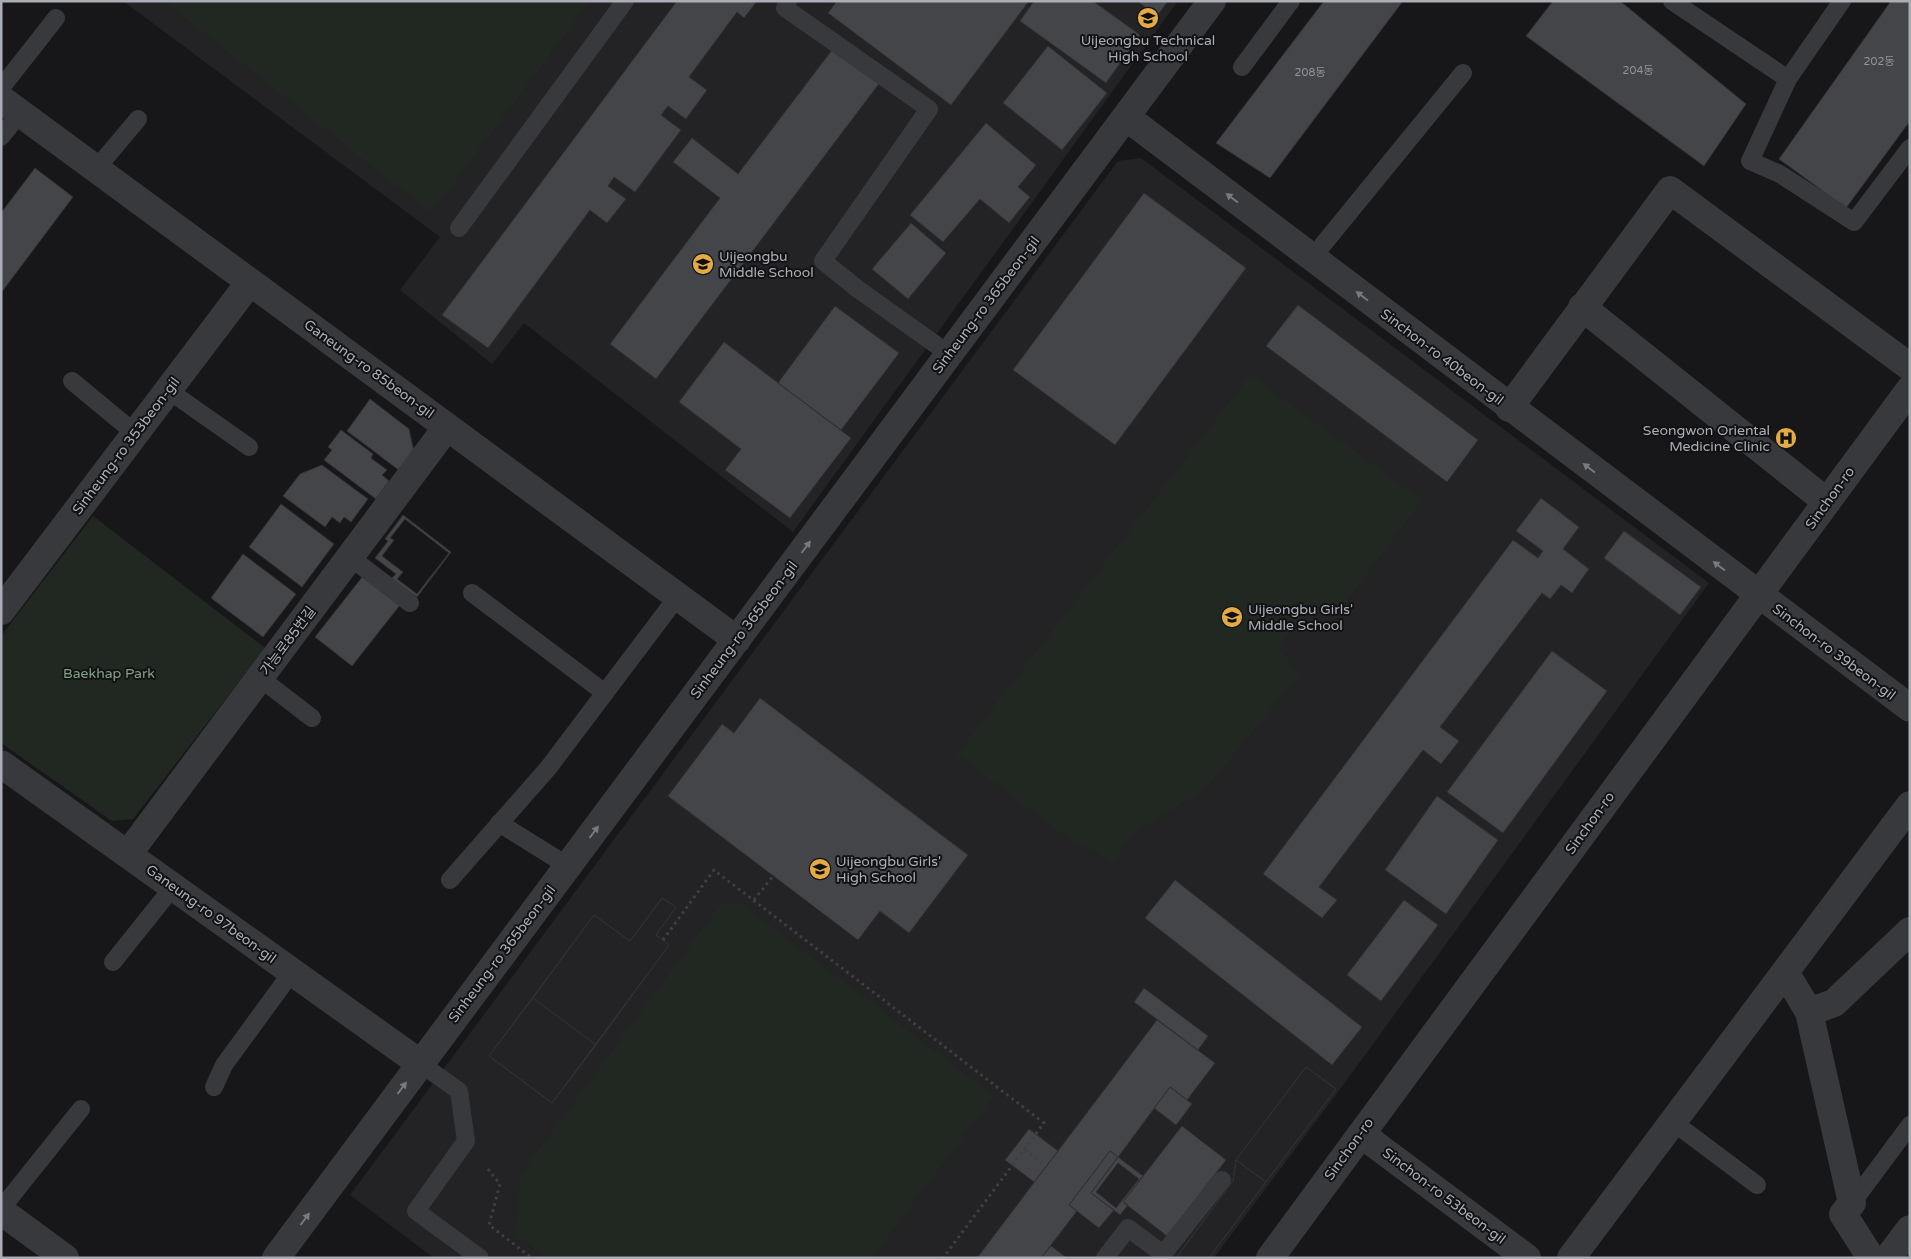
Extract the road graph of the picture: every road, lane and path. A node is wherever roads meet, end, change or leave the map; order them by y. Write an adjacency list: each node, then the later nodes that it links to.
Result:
1 (625, 1): 18 (lane)
2 (788, 1): 22 (lane)
3 (1212, 1): 13 (street, Sinheung-ro 365beon-gil)
4 (1290, 1): 8 (lane)
5 (1672, 1): 10 (lane)
6 (1842, 1): 10 (lane)
7 (56, 18): 11 (lane)
8 (1242, 67)
9 (1463, 74): 19 (lane)
10 (1788, 79): 16 (lane)
11 (1, 88)
12 (11, 106): 15 (lane); 17 (street, Ganeung-ro 85beon-gil)
13 (1126, 118): 19 (street, Sinchon-ro 40beon-gil, one-way to 13); 22 (street, Sinheung-ro 365beon-gil)
14 (138, 119): 17 (lane)
15 (1, 137)
16 (1910, 148)
17 (96, 169): 20 (street, Ganeung-ro 85beon-gil)
18 (460, 228)
19 (1312, 258): 27 (street, Sinchon-ro 40beon-gil, one-way to 19)
20 (250, 282): 25 (street, Sinheung-ro 353beon-gil); 28 (street, Ganeung-ro 85beon-gil)
21 (1582, 307): 23 (street); 27 (street); 31 (street)
22 (950, 354): 38 (street, Sinheung-ro 365beon-gil, one-way to 22)
23 (1910, 367)
24 (72, 382): 29 (lane)
25 (168, 390): 29 (street, Sinheung-ro 353beon-gil); 30 (lane)
26 (1907, 400): 31 (street, Sinchon-ro)
27 (1509, 408): 34 (street, Sinchon-ro 40beon-gil, one-way to 27)
28 (447, 427): 32 (street, 가능로85번길); 35 (street, Ganeung-ro 85beon-gil)
29 (136, 434): 37 (street, Sinheung-ro 353beon-gil)
30 (249, 447)
31 (1827, 502): 34 (street, Sinchon-ro)
32 (350, 557): 36 (lane); 39 (street, 가능로85번길)
33 (472, 593): 40 (lane)
34 (1758, 595): 41 (street, Sinchon-ro 39beon-gil); 63 (street, Sinchon-ro)
35 (678, 596): 38 (street, Ganeung-ro 85beon-gil); 40 (lane)
36 (410, 603)
37 (1, 611)
38 (737, 640): 47 (street, Sinheung-ro 365beon-gil, one-way to 38)
39 (260, 678): 42 (lane); 46 (street, 가능로85번길)
40 (605, 693): 45 (lane)
41 (1910, 708)
42 (312, 718)
43 (1, 764): 46 (street, Ganeung-ro 97beon-gil)
44 (1910, 804): 56 (street)
45 (499, 823): 47 (lane); 49 (lane)
46 (128, 854): 50 (street, Ganeung-ro 97beon-gil)
47 (568, 866): 58 (street, Sinheung-ro 365beon-gil)
48 (773, 876): 51 (path)
49 (450, 880)
50 (173, 887): 54 (lane); 55 (street, Ganeung-ro 97beon-gil)
51 (754, 900): 53 (path); 64 (path)
52 (1910, 931): 57 (street)
53 (663, 940)
54 (113, 962)
55 (292, 972): 58 (street, Ganeung-ro 97beon-gil); 59 (lane)
56 (1785, 972): 57 (street); 61 (street)
57 (1809, 1012): 69 (street)
58 (421, 1064): 73 (street, Sinheung-ro 365beon-gil, one-way to 58); 74 (lane)
59 (214, 1088)
60 (81, 1110): 70 (lane)
61 (1673, 1122): 68 (lane); 80 (street)
62 (1910, 1124): 69 (lane)
63 (1361, 1134): 78 (street, Sinchon-ro); 79 (street, Sinchon-ro 53beon-gil)
64 (1025, 1150): 65 (path); 76 (path)
65 (1046, 1166)
66 (488, 1169): 75 (path)
67 (1222, 1180): 77 (lane)
68 (1757, 1185)
69 (1852, 1203): 81 (street)
70 (1, 1210): 72 (street)
71 (1910, 1229): 82 (street)
72 (65, 1258)
73 (276, 1258)
74 (480, 1258)
75 (532, 1258)
76 (943, 1258)
77 (1105, 1258)
78 (1270, 1258)
79 (1527, 1258)
80 (1571, 1258)
81 (1871, 1258)
82 (1888, 1258)

